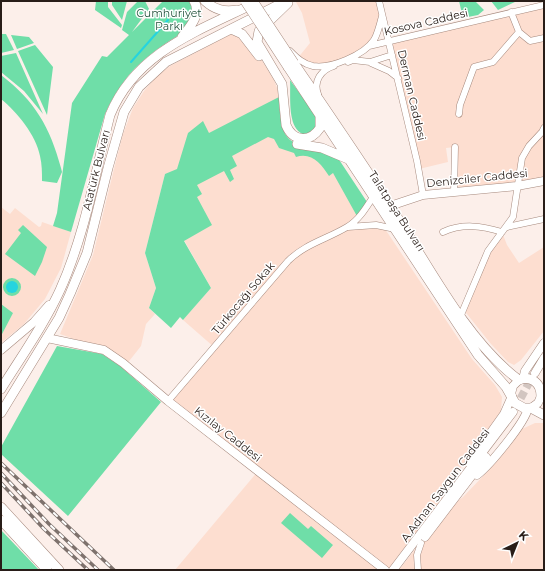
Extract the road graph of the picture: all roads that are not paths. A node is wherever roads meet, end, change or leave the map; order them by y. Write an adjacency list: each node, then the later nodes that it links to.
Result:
1 (194, 1): 17 (main road)
2 (206, 1): 9 (main road)
3 (253, 1): 14 (main road, Talatpaşa Bulvarı, bridge)
4 (258, 1): 9 (main road, Atatürk Bulvarı)
5 (286, 1): 13 (main road, Atatürk Bulvarı)
6 (291, 1): 26 (main road)
7 (379, 1): 12 (street, Derman Caddesi)
8 (538, 1): 11 (street)
9 (244, 5): 17 (main road, Atatürk Bulvarı); 22 (main road, Talatpaşa Bulvarı, bridge)
10 (544, 5): 11 (street)
11 (511, 12): 15 (street); 18 (street, Kosova Caddesi)
12 (382, 15): 18 (street, Derman Caddesi); 19 (street)
13 (231, 29): 29 (main road); 44 (main road, Atatürk Bulvarı)
14 (274, 32): 19 (street); 22 (main road, Talatpaşa Bulvarı, bridge)
15 (519, 32): 16 (street); 25 (street)
16 (544, 38)
17 (179, 41): 42 (main road, Atatürk Bulvarı)
18 (389, 41): 19 (street, Kosova Caddesi); 20 (street, Derman Caddesi)
19 (368, 46)
20 (392, 55): 21 (street); 23 (street, Derman Caddesi)
21 (370, 62): 23 (street); 24 (street)
22 (291, 65): 24 (main road, Talatpaşa Bulvarı); 26 (main road, Talatpaşa Bulvarı)
23 (398, 78): 33 (street, Derman Caddesi)
24 (323, 106): 35 (main road, Talatpaşa Bulvarı)
25 (459, 114)
26 (320, 116): 29 (main road, Talatpaşa Bulvarı)
27 (543, 131): 31 (street)
28 (455, 147): 32 (street)
29 (348, 159): 34 (main road, Talatpaşa Bulvarı)
30 (544, 181): 31 (main road, Denizciler Caddesi)
31 (517, 186): 32 (main road, Denizciler Caddesi); 38 (street)
32 (454, 192): 33 (main road, Denizciler Caddesi)
33 (423, 194): 35 (main road, Denizciler Caddesi)
34 (373, 197): 37 (street, Türkocağı Sokak); 39 (main road, Talatpaşa Bulvarı)
35 (390, 206): 43 (main road, Talatpaşa Bulvarı)
36 (544, 219): 38 (street)
37 (348, 227): 39 (street, Türkocağı Sokak); 53 (street, Türkocağı Sokak)
38 (508, 227): 41 (street)
39 (394, 229): 52 (main road, Talatpaşa Bulvarı)
40 (443, 232): 41 (street)
41 (502, 232): 43 (street)
42 (57, 295): 46 (main road, Atatürk Bulvarı); 50 (main road, Atatürk Bulvarı)
43 (460, 315): 49 (main road, Talatpaşa Bulvarı)
44 (48, 338): 53 (main road, Kızılay Caddesi); 55 (main road, Atatürk Bulvarı)
45 (544, 343): 49 (main road)
46 (1, 350)
47 (544, 358): 48 (main road)
48 (544, 366)
49 (521, 379): 51 (main road, Talatpaşa Bulvarı); 52 (main road)
50 (1, 389)
51 (543, 393): 54 (main road)
52 (511, 395): 54 (main road, Talatpaşa Bulvarı); 58 (main road)
53 (168, 401): 66 (main road, Kızılay Caddesi)
54 (529, 408): 57 (main road, Talatpaşa Bulvarı); 58 (main road)
55 (1, 413)
56 (515, 413): 58 (main road, A.Adnan Saygun Caddesi)
57 (544, 415)
58 (465, 479): 61 (main road, A.Adnan Saygun Caddesi); 67 (main road, A.Adnan Saygun Caddesi)
59 (1, 507): 62 (main road)
60 (1, 520): 63 (main road)
61 (421, 543): 68 (main road, A.Adnan Saygun Caddesi); 69 (street)
62 (42, 551): 64 (main road); 65 (main road)
63 (47, 570)
64 (59, 570)
65 (63, 570)
66 (385, 570)
67 (393, 570)
68 (399, 570)
69 (418, 570)

